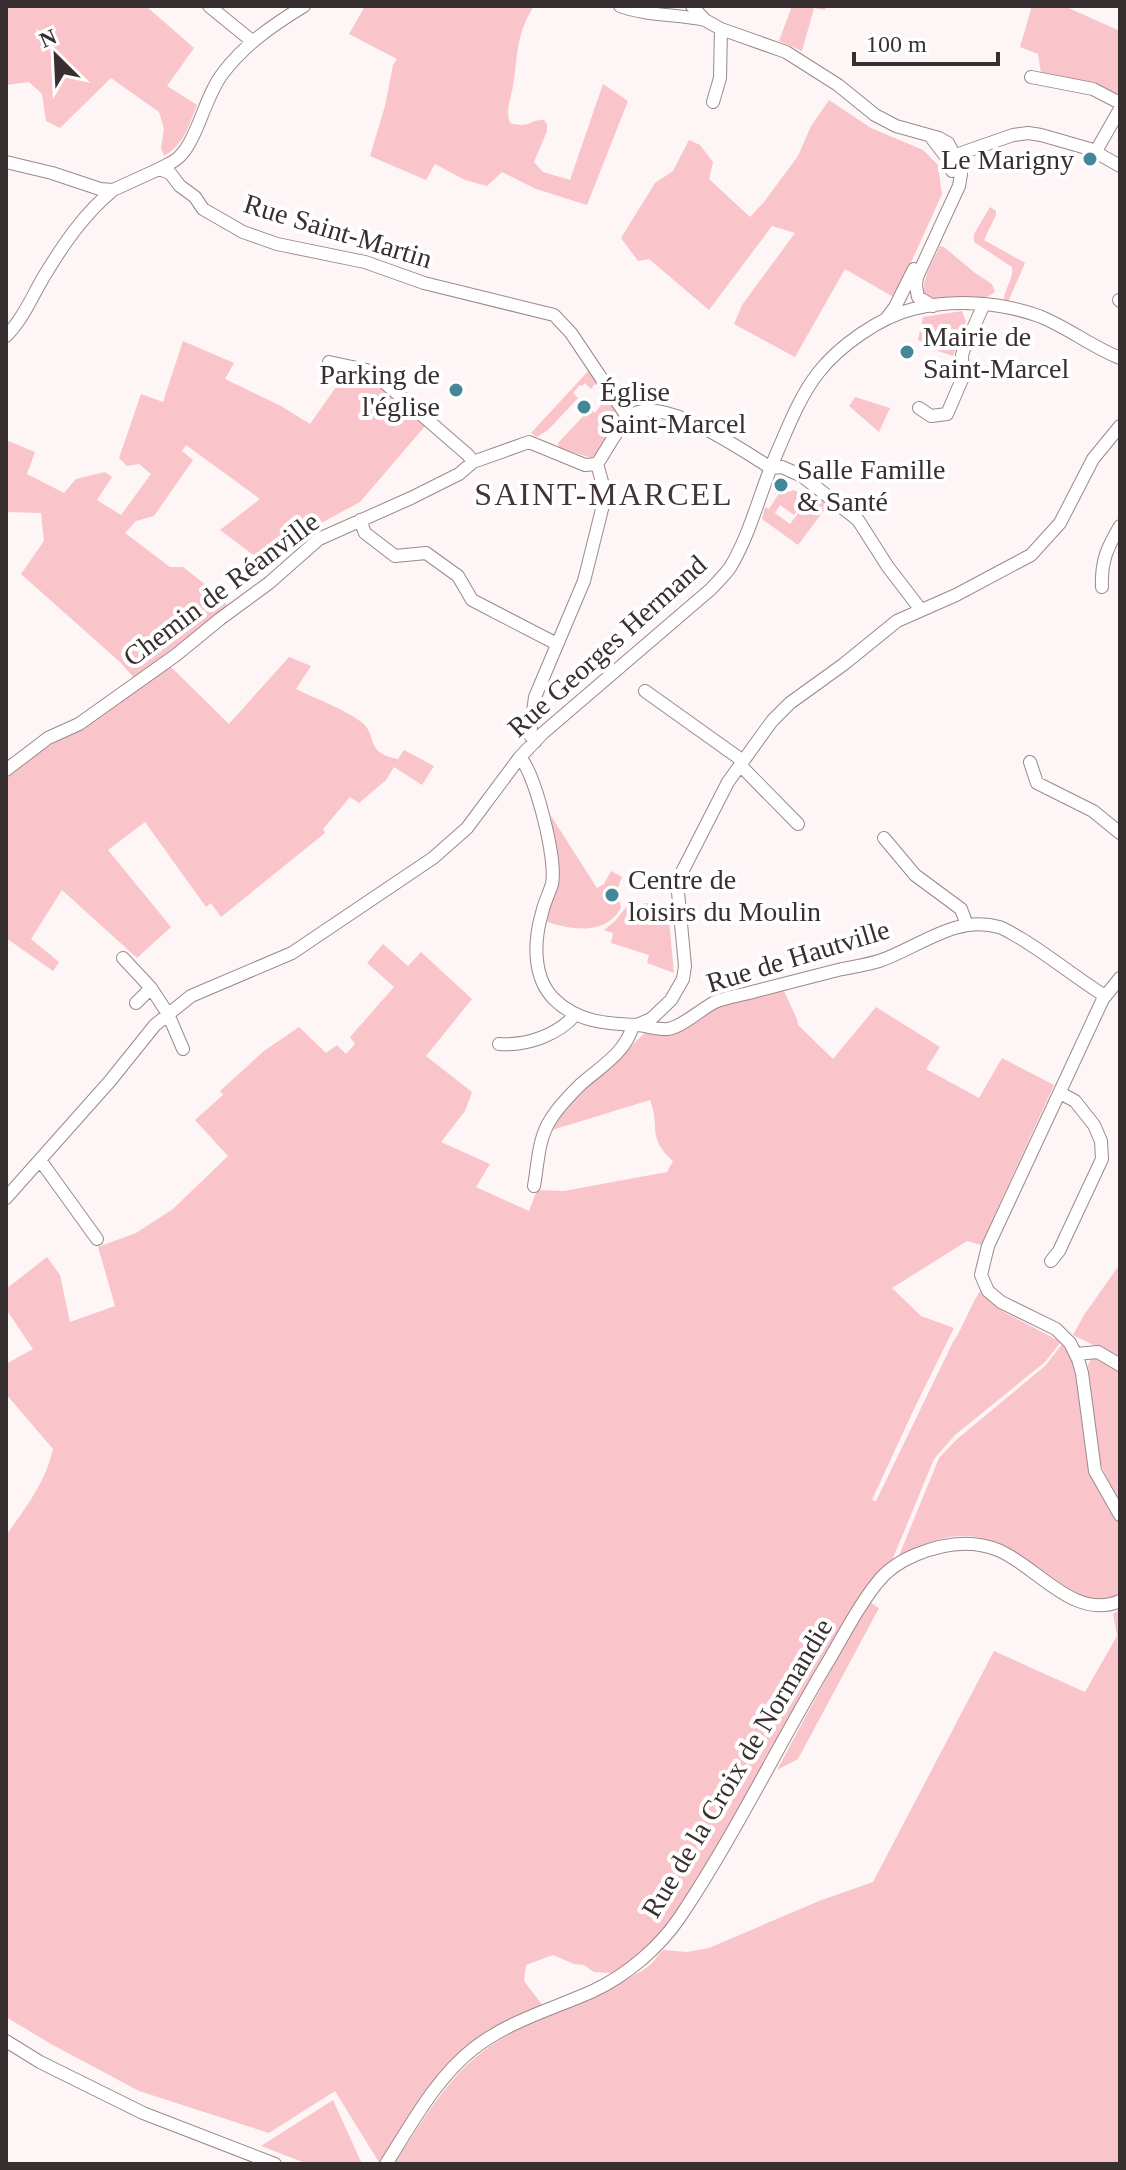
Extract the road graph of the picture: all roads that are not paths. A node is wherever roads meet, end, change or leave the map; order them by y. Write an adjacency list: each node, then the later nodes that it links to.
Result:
1 (209, 6): 9 (street)
2 (304, 6): 9 (street)
3 (620, 6): 6 (street)
4 (673, 6): 6 (street)
5 (692, 6): 7 (street)
6 (655, 15): 7 (street)
7 (705, 20): 8 (street)
8 (721, 29): 11 (street); 15 (street)
9 (252, 41): 13 (street)
10 (1031, 77): 12 (street)
11 (713, 102)
12 (1120, 106): 14 (street)
13 (187, 148): 18 (street); 19 (street)
14 (1096, 151): 15 (street); 17 (street)
15 (951, 157): 21 (street); 23 (street)
16 (6, 162): 20 (street)
17 (1120, 166)
18 (159, 169): 19 (street, Rue Saint-Martin); 20 (street)
19 (180, 186): 30 (street, Rue Saint-Martin)
20 (113, 190): 26 (street)
21 (904, 290): 24 (street); 25 (street)
22 (984, 304): 23 (street, Rue Georges Hermand); 27 (street, Rue Georges Hermand); 29 (street)
23 (933, 306): 24 (street, Rue Georges Hermand)
24 (910, 310): 25 (street, Rue Georges Hermand)
25 (884, 322): 34 (street, Rue Georges Hermand)
26 (6, 336)
27 (1120, 358)
28 (329, 362): 32 (street)
29 (919, 408)
30 (628, 418): 33 (street); 34 (street)
31 (1120, 426): 38 (street)
32 (473, 462): 33 (street, Chemin de Réanville); 35 (street, Chemin de Réanville)
33 (597, 464): 39 (street)
34 (771, 468): 38 (street); 41 (street, Rue Georges Hermand)
35 (360, 520): 39 (street); 45 (street, Chemin de Réanville)
36 (1120, 526): 37 (street)
37 (1102, 587)
38 (921, 610): 44 (street)
39 (557, 644): 41 (street)
40 (645, 691): 44 (street)
41 (535, 742): 42 (street, Rue Georges Hermand)
42 (520, 757): 55 (street, Rue Georges Hermand); 56 (street, Rue de Hautville)
43 (1030, 762): 47 (street)
44 (742, 763): 46 (street); 57 (street)
45 (6, 770)
46 (798, 824)
47 (1120, 833)
48 (884, 838): 49 (street)
49 (967, 925): 53 (street, Rue de Hautville); 57 (street, Rue de Hautville)
50 (123, 958): 52 (street)
51 (1120, 978): 53 (street)
52 (151, 988): 54 (street); 55 (street)
53 (1112, 995): 60 (street)
54 (136, 1003)
55 (168, 1014): 59 (street); 61 (street, Rue Georges Hermand)
56 (576, 1014): 57 (street, Rue de Hautville); 58 (street)
57 (635, 1025): 62 (street)
58 (499, 1044)
59 (183, 1049)
60 (1060, 1093): 65 (street); 66 (street)
61 (40, 1160): 63 (street, Rue Georges Hermand); 64 (street)
62 (534, 1186)
63 (6, 1198)
64 (97, 1239)
65 (1051, 1261)
66 (1076, 1354): 67 (street); 68 (street)
67 (1120, 1365)
68 (1120, 1515)
69 (1120, 1601): 72 (street, Rue de la Croix de Normandie)
70 (6, 2041): 71 (street)
71 (275, 2164)
72 (386, 2164)

